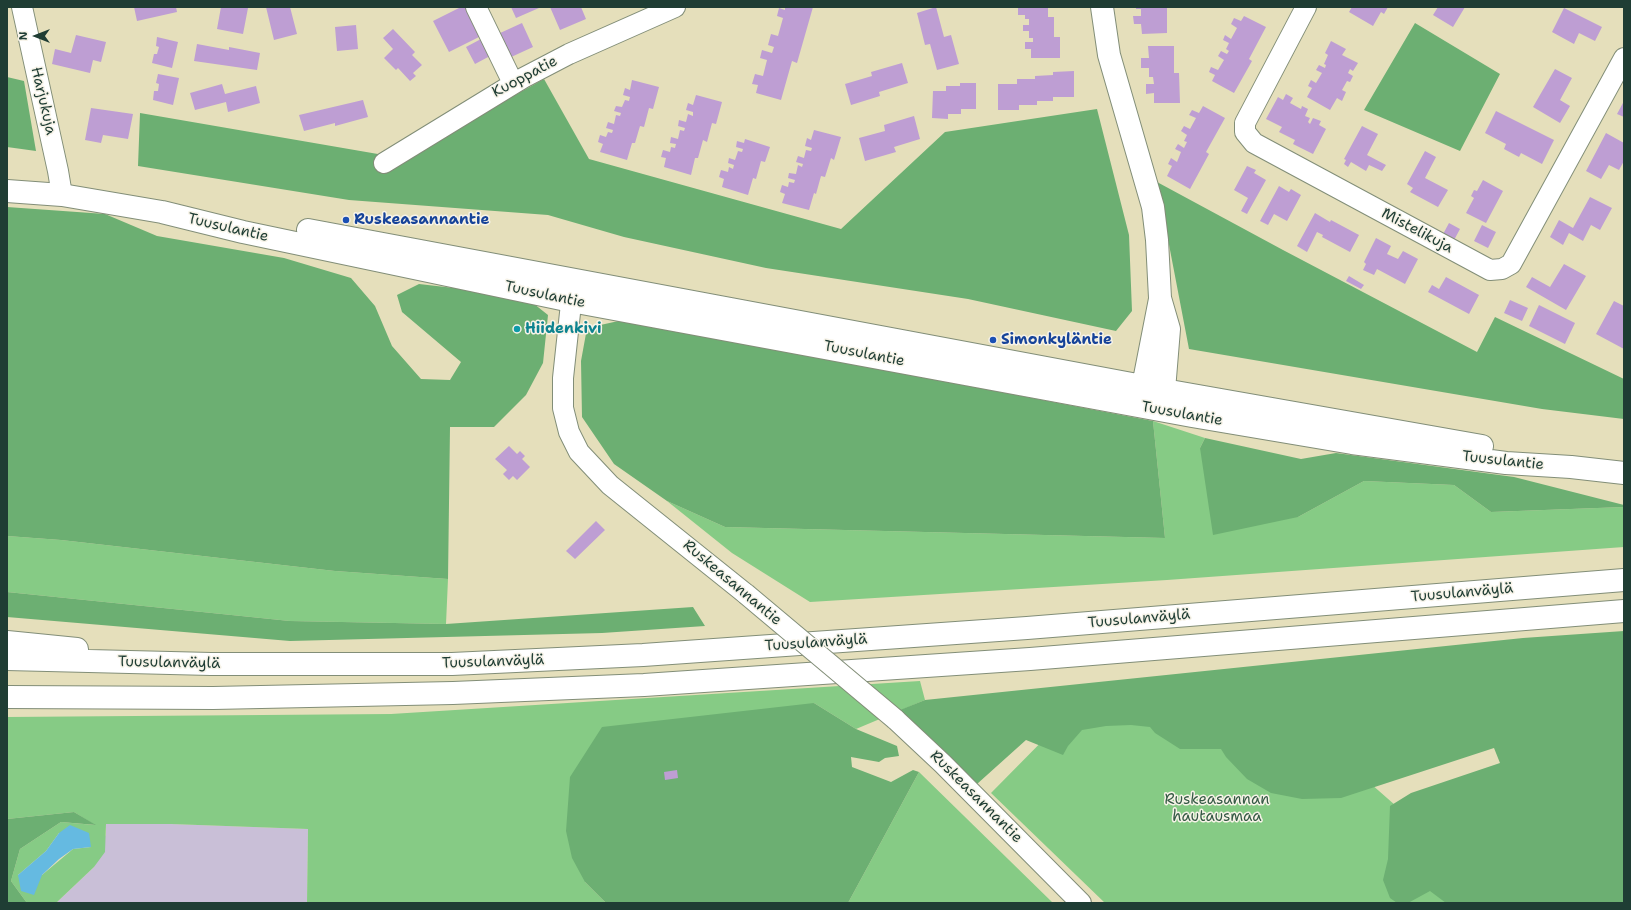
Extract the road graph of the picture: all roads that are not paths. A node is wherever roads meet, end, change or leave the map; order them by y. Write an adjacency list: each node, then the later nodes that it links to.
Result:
1 (22, 7): 10 (street, Harjukuja)
2 (476, 7): 7 (street)
3 (675, 7): 7 (street, Kuoppatie)
4 (1102, 7): 12 (main road)
5 (1306, 7): 6 (street, Mistelikuja)
6 (1624, 58)
7 (514, 83): 8 (street, Kuoppatie)
8 (384, 163)
9 (7, 191): 10 (main road, Tuusulantie)
10 (62, 195): 11 (main road, Tuusulantie)
11 (572, 291): 13 (main road, Tuusulantie); 15 (main road, Tuusulantie); 24 (street, Ruskeasannantie, bridge)
12 (1160, 298): 13 (main road); 14 (main road)
13 (1143, 386): 14 (main road, Tuusulantie); 15 (main road)
14 (1164, 390): 15 (main road); 16 (main road, Tuusulantie)
15 (1150, 408): 16 (main road, Tuusulantie)
16 (1571, 467): 17 (main road, Tuusulantie)
17 (1624, 473)
18 (1624, 580): 22 (main road, Tuusulanväylä)
19 (1624, 611): 23 (main road, Tuusulanväylä)
20 (7, 642): 22 (main road)
21 (7, 659): 22 (main road, Tuusulanväylä)
22 (211, 664)
23 (7, 696)
24 (1081, 903)

